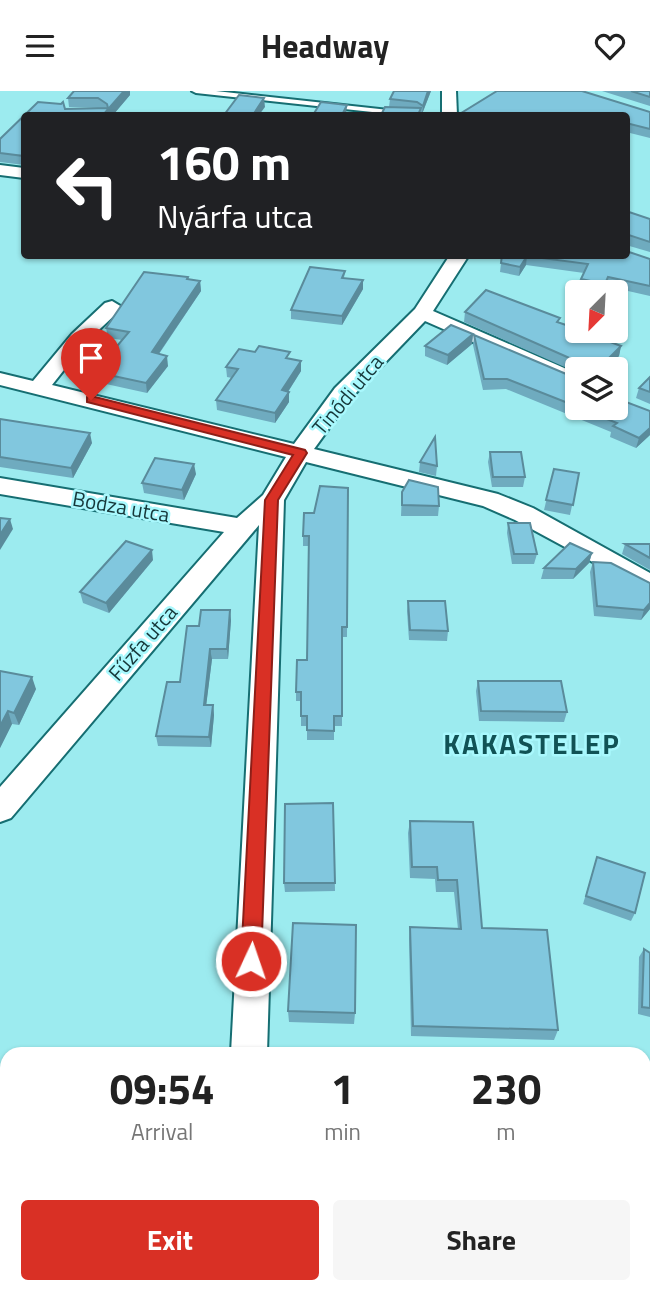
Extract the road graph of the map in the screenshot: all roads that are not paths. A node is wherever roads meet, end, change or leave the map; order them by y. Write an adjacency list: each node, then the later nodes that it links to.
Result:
1 (196, 91): 3 (lane)
2 (449, 91): 4 (street)
3 (388, 112)
4 (450, 112)
5 (0, 170): 6 (street)
6 (21, 173)
7 (457, 259): 9 (street, Tinódi utca)
8 (112, 307): 12 (street)
9 (422, 313): 10 (street); 13 (street, Tinódi utca)
10 (565, 376)
11 (0, 379): 12 (street)
12 (39, 387): 13 (street)
13 (300, 453): 15 (street, Tinódi utca); 17 (street)
14 (0, 486): 16 (street, Bodza utca)
15 (272, 500): 16 (street, Fűzfa utca); 19 (street, Tinódi utca)
16 (242, 527): 18 (street, Fűzfa utca)
17 (650, 584)
18 (6, 794)
19 (249, 1047)

